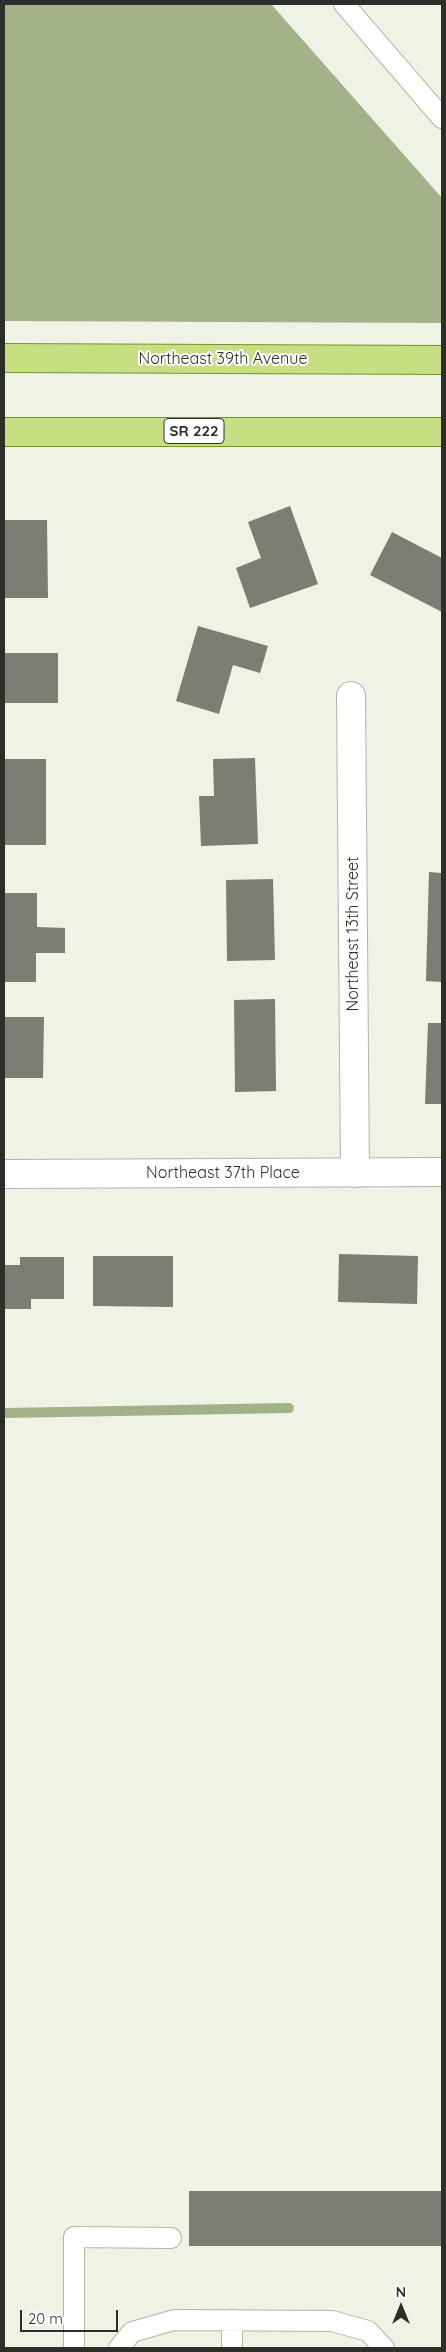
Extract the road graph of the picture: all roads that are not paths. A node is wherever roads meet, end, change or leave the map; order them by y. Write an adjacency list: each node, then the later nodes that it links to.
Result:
1 (344, 4): 2 (lane)
2 (442, 118)
3 (4, 358): 4 (main road, Northeast 39th Avenue)
4 (442, 360)
5 (4, 432): 6 (main road, SR 222)
6 (442, 432)
7 (351, 696): 8 (street, Northeast 13th Street)
8 (355, 1172): 9 (street, Northeast 37th Place); 10 (street, Northeast 37th Place)
9 (442, 1172)
10 (4, 1174)
11 (172, 2238): 13 (lane)
12 (232, 2320): 14 (lane); 15 (lane); 16 (lane)
13 (74, 2348)
14 (119, 2348)
15 (232, 2348)
16 (384, 2348)

